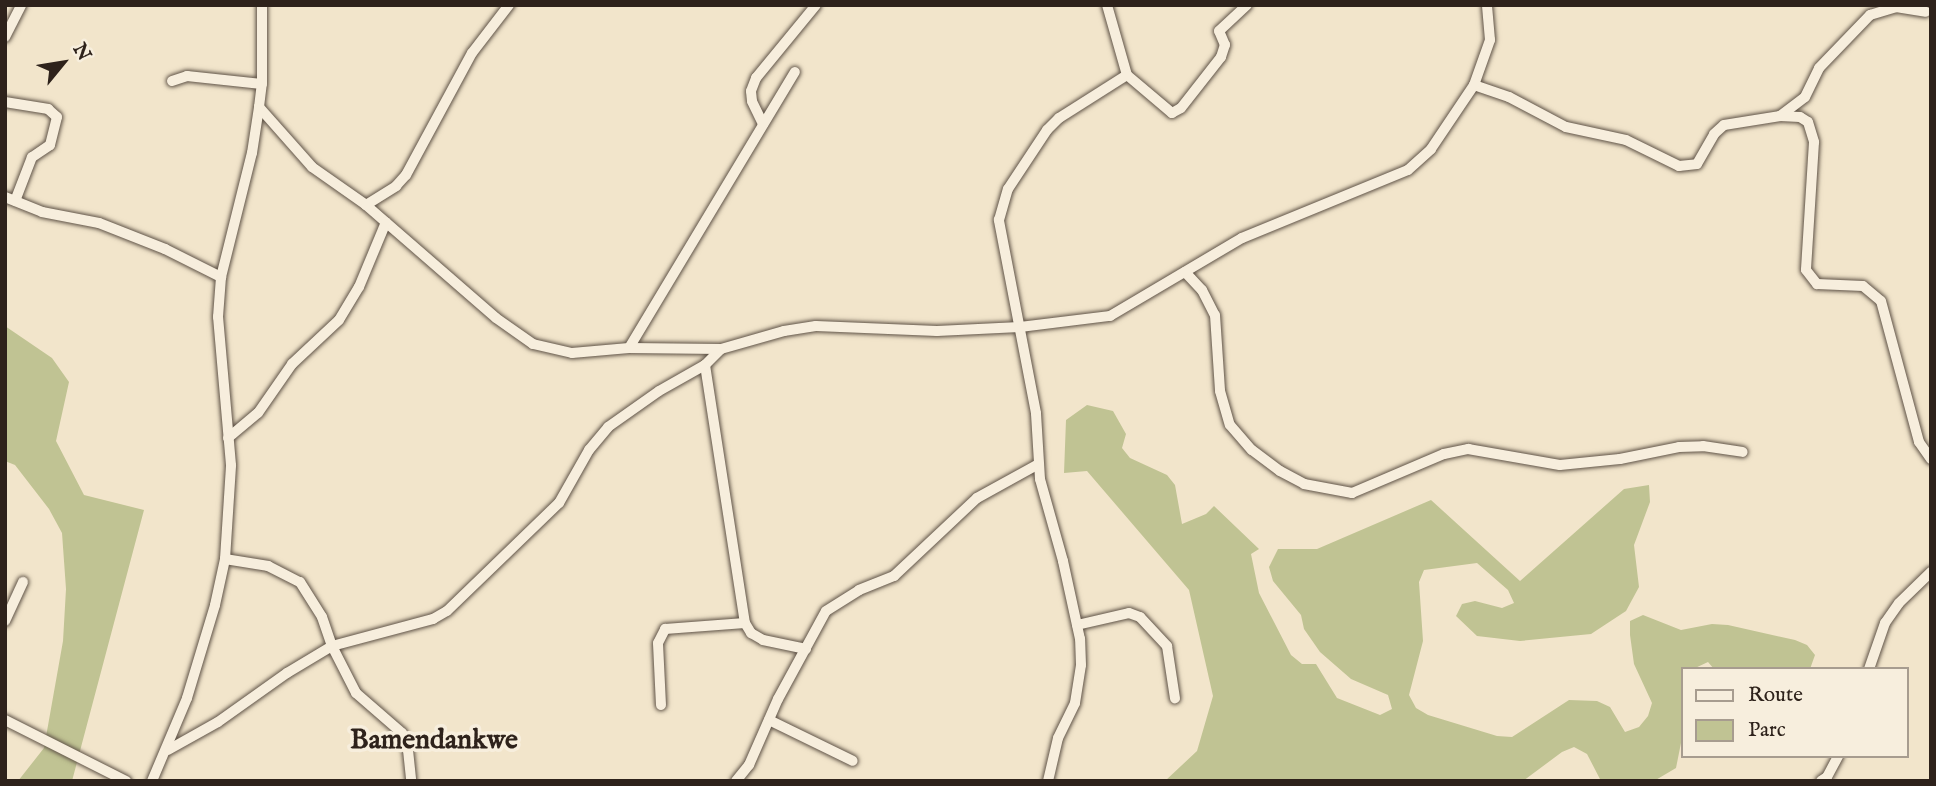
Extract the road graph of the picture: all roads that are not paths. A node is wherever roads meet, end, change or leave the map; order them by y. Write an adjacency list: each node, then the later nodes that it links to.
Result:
1 (21, 5): 9 (street)
2 (262, 5): 13 (street)
3 (509, 5): 20 (street)
4 (816, 5): 18 (street)
5 (1107, 5): 11 (street)
6 (1247, 5): 11 (street)
7 (1487, 5): 14 (street)
8 (1926, 12): 17 (street)
9 (5, 37)
10 (794, 72): 18 (street)
11 (1127, 75): 24 (street)
12 (172, 81): 13 (street)
13 (262, 84): 16 (street)
14 (1474, 85): 17 (street); 22 (street)
15 (5, 102): 19 (street)
16 (259, 107): 20 (street); 23 (street)
17 (1780, 116): 30 (street)
18 (764, 124): 25 (street)
19 (10, 199): 23 (street)
20 (366, 205): 21 (street)
21 (386, 222): 25 (street); 28 (street)
22 (1185, 272): 24 (street); 29 (street)
23 (220, 277): 28 (street)
24 (1020, 327): 26 (street); 31 (street)
25 (629, 348): 26 (street)
26 (721, 349): 27 (street)
27 (705, 365): 36 (street); 38 (street)
28 (228, 438): 32 (street)
29 (1743, 452)
30 (1931, 459)
31 (1037, 465): 37 (street); 39 (street)
32 (225, 559): 38 (street); 45 (street)
33 (1931, 572): 40 (street)
34 (23, 582): 35 (street)
35 (5, 621)
36 (745, 623): 39 (street); 42 (street)
37 (1077, 625): 41 (street); 52 (street)
38 (332, 646): 45 (street); 50 (street)
39 (806, 649): 44 (street)
40 (1869, 667)
41 (1175, 698)
42 (661, 705)
43 (5, 720): 48 (street)
44 (769, 720): 47 (street); 51 (street)
45 (167, 750): 49 (street)
46 (1837, 758): 53 (street)
47 (853, 761)
48 (126, 781)
49 (152, 781)
50 (411, 781)
51 (736, 781)
52 (1048, 781)
53 (1821, 781)

